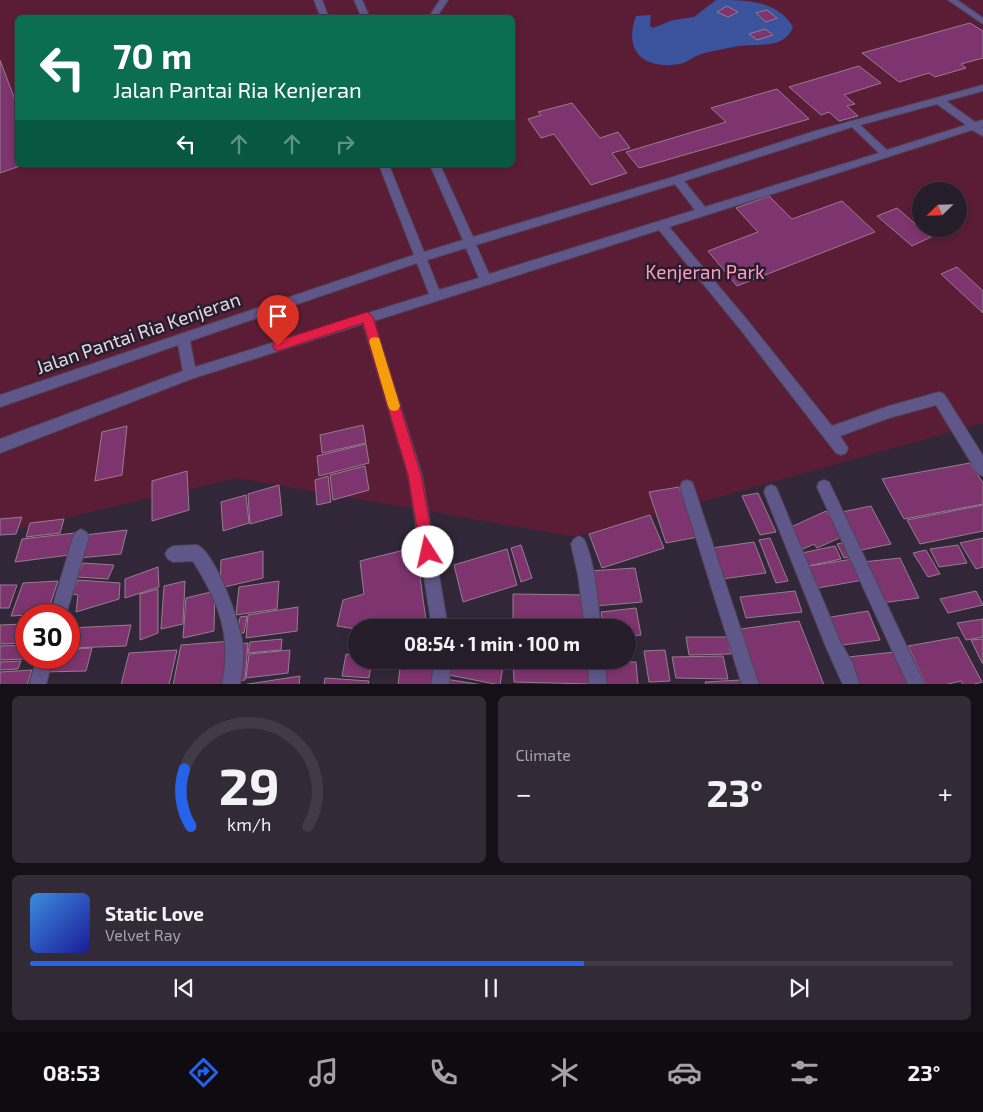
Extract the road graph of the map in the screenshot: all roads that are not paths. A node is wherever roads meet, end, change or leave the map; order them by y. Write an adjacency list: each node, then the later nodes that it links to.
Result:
1 (318, 0): 5 (street)
2 (358, 0): 6 (street)
3 (444, 0): 7 (street)
4 (952, 0): 8 (street)
5 (324, 15)
6 (365, 15)
7 (434, 15)
8 (983, 22)
9 (983, 88): 10 (street, Jalan Pantai Ria Kenjeran)
10 (938, 100): 11 (street, Jalan Pantai Ria Kenjeran); 12 (street)
11 (853, 123): 14 (street); 17 (street, Jalan Pantai Ria Kenjeran)
12 (978, 125): 13 (street); 14 (street)
13 (983, 133)
14 (884, 153): 18 (street)
15 (385, 167): 21 (street)
16 (436, 167): 20 (street)
17 (677, 180): 18 (street); 20 (street, Jalan Pantai Ria Kenjeran)
18 (702, 211): 19 (street)
19 (660, 224): 22 (street); 28 (street)
20 (471, 243): 21 (street, Jalan Pantai Ria Kenjeran); 22 (street)
21 (421, 258): 23 (street); 25 (street, Jalan Pantai Ria Kenjeran)
22 (486, 280): 23 (street)
23 (435, 295): 24 (street)
24 (367, 317): 26 (street); 39 (street)
25 (183, 337): 26 (street); 27 (street, Jalan Pantai Ria Kenjeran)
26 (190, 374): 29 (street)
27 (0, 401)
28 (830, 433): 30 (street); 31 (street)
29 (0, 446)
30 (841, 448)
31 (983, 469)
32 (687, 487): 48 (street)
33 (824, 487): 50 (street)
34 (771, 492): 49 (street)
35 (81, 537): 38 (street)
36 (579, 544): 40 (street)
37 (173, 554): 45 (street)
38 (61, 604)
39 (439, 619)
40 (592, 619)
41 (42, 669): 44 (street)
42 (442, 669): 46 (street)
43 (597, 669): 47 (street)
44 (37, 684)
45 (231, 684)
46 (440, 684)
47 (598, 684)
48 (751, 684)
49 (852, 684)
50 (917, 684)

